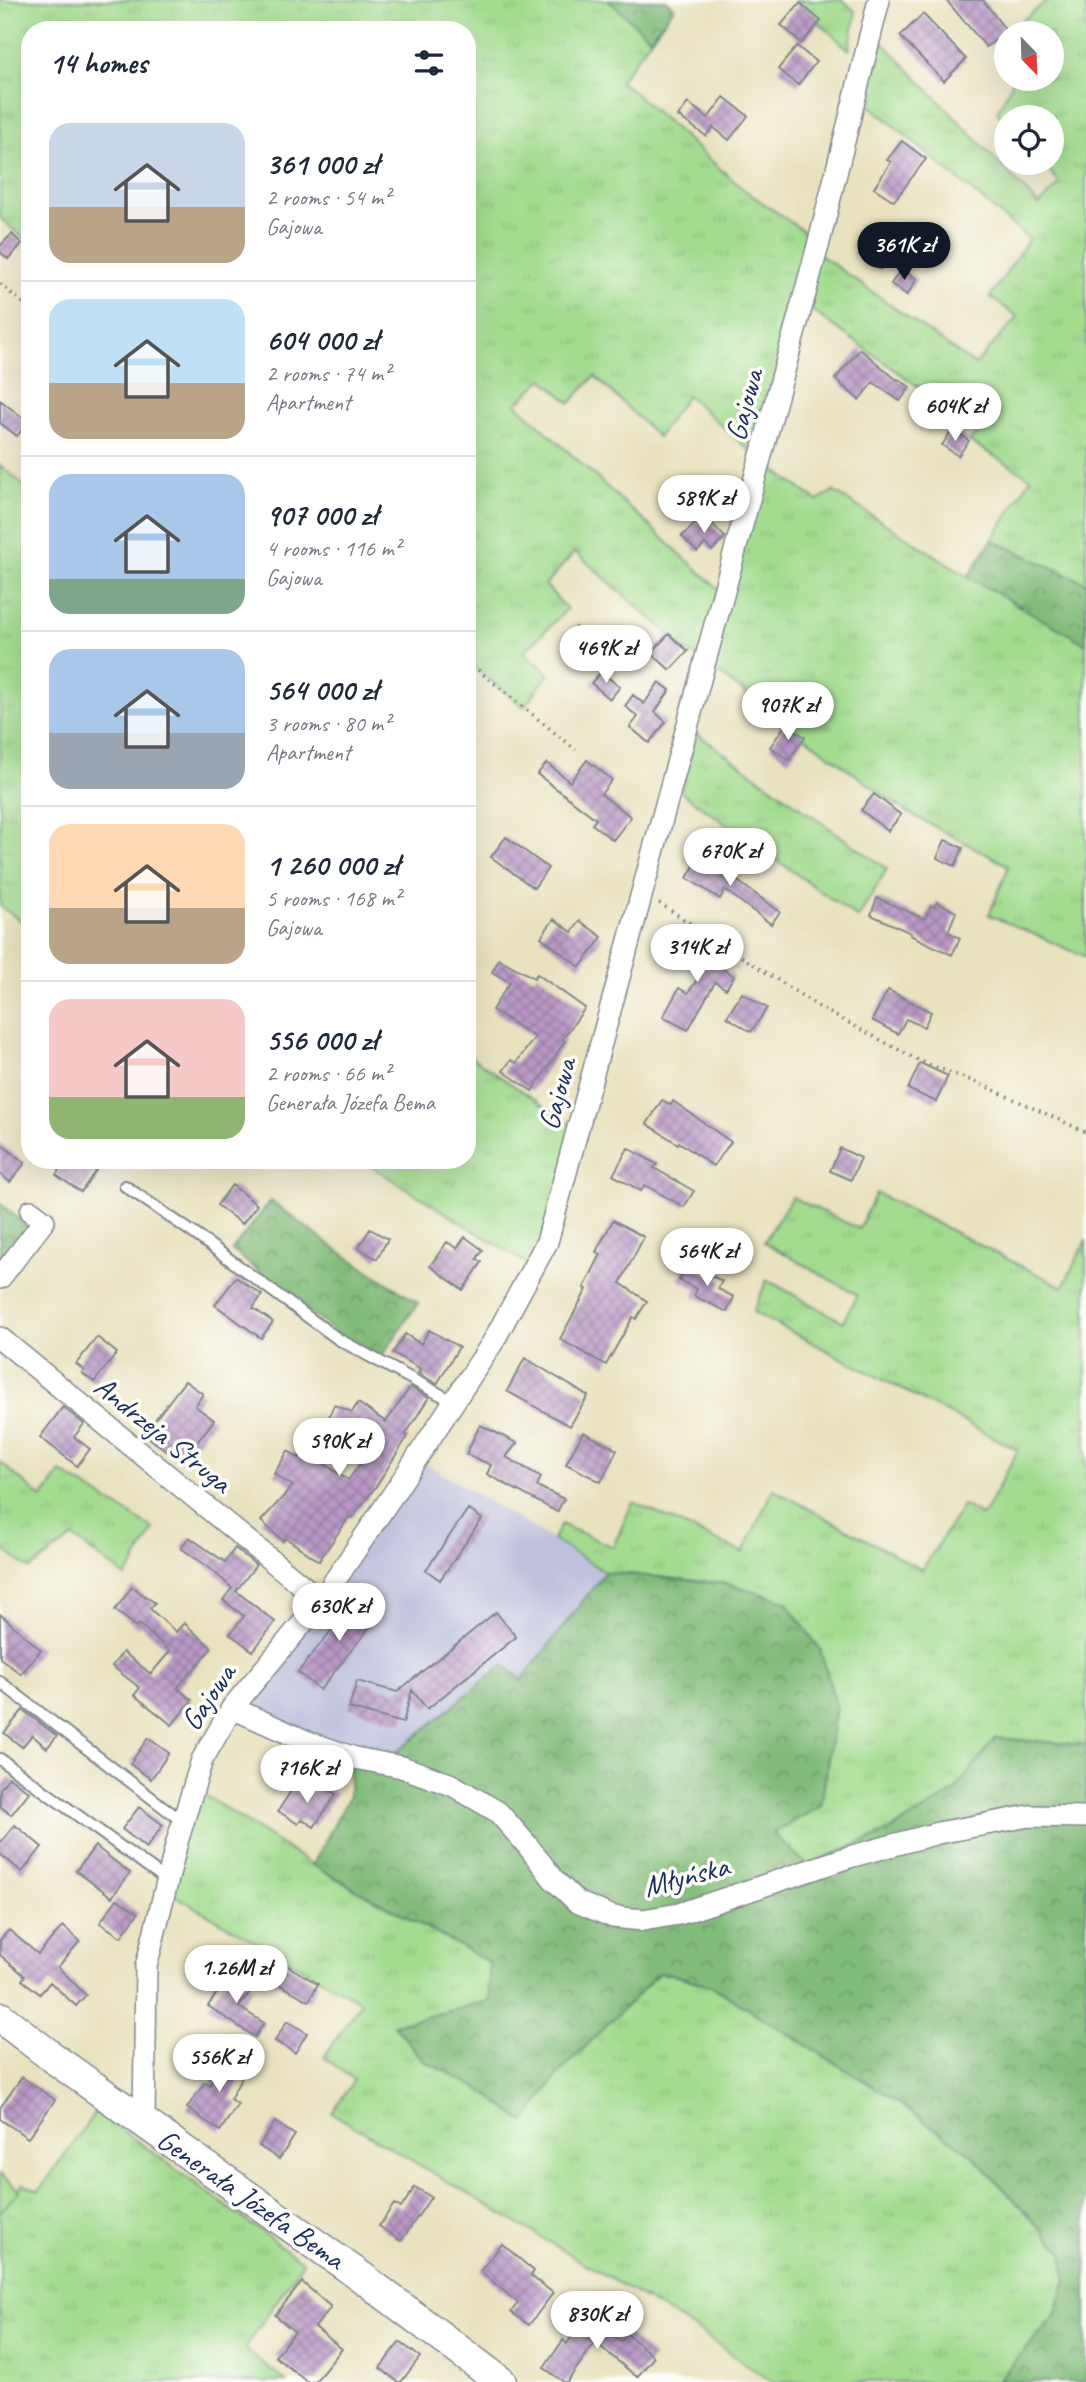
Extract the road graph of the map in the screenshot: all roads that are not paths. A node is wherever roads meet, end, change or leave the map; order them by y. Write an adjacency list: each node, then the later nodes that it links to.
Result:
1 (879, 0): 6 (street, Gajowa)
2 (125, 1186): 6 (lane)
3 (32, 1211): 4 (street)
4 (0, 1278)
5 (0, 1338): 7 (street, Andrzeja Struga)
6 (454, 1402): 7 (street, Gajowa)
7 (321, 1601): 9 (street, Gajowa)
8 (0, 1682): 12 (lane)
9 (232, 1708): 11 (street, Młyńska); 12 (street, Gajowa)
10 (0, 1759): 13 (lane)
11 (1086, 1817)
12 (183, 1822): 13 (street, Gajowa)
13 (168, 1881): 15 (street, Gajowa)
14 (0, 2017): 15 (street, Generała Józefa Bema)
15 (144, 2123): 16 (street, Generała Józefa Bema)
16 (501, 2382)

